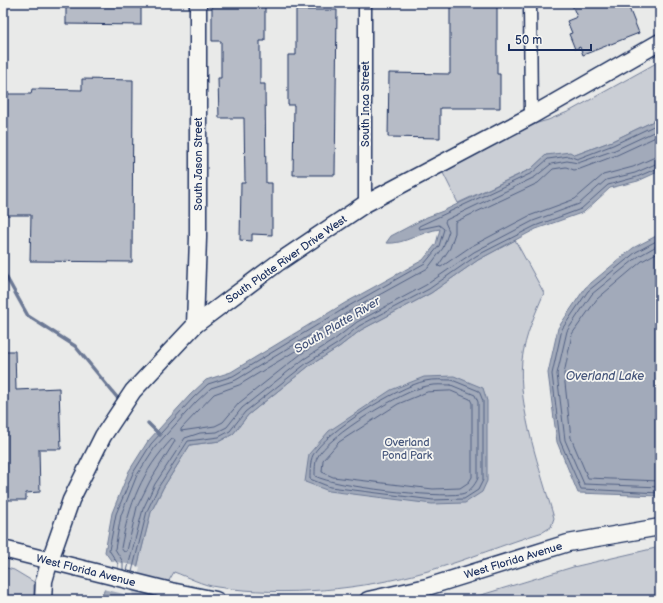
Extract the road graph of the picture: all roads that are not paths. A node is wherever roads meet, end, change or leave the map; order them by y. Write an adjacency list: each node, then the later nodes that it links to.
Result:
1 (198, 3): 7 (street, South Jason Street)
2 (365, 3): 6 (street, South Inca Street)
3 (530, 3): 5 (street)
4 (660, 42): 5 (street, South Platte River Drive West)
5 (531, 116): 6 (street, South Platte River Drive West)
6 (365, 204): 7 (street, South Platte River Drive West)
7 (195, 325): 10 (street, South Platte River Drive West)
8 (660, 527): 13 (street, West Florida Avenue)
9 (3, 549): 10 (street, West Florida Avenue)
10 (50, 560): 11 (street, South Platte River Drive West); 12 (street, West Florida Avenue)
11 (42, 600)
12 (216, 600)
13 (368, 600)

